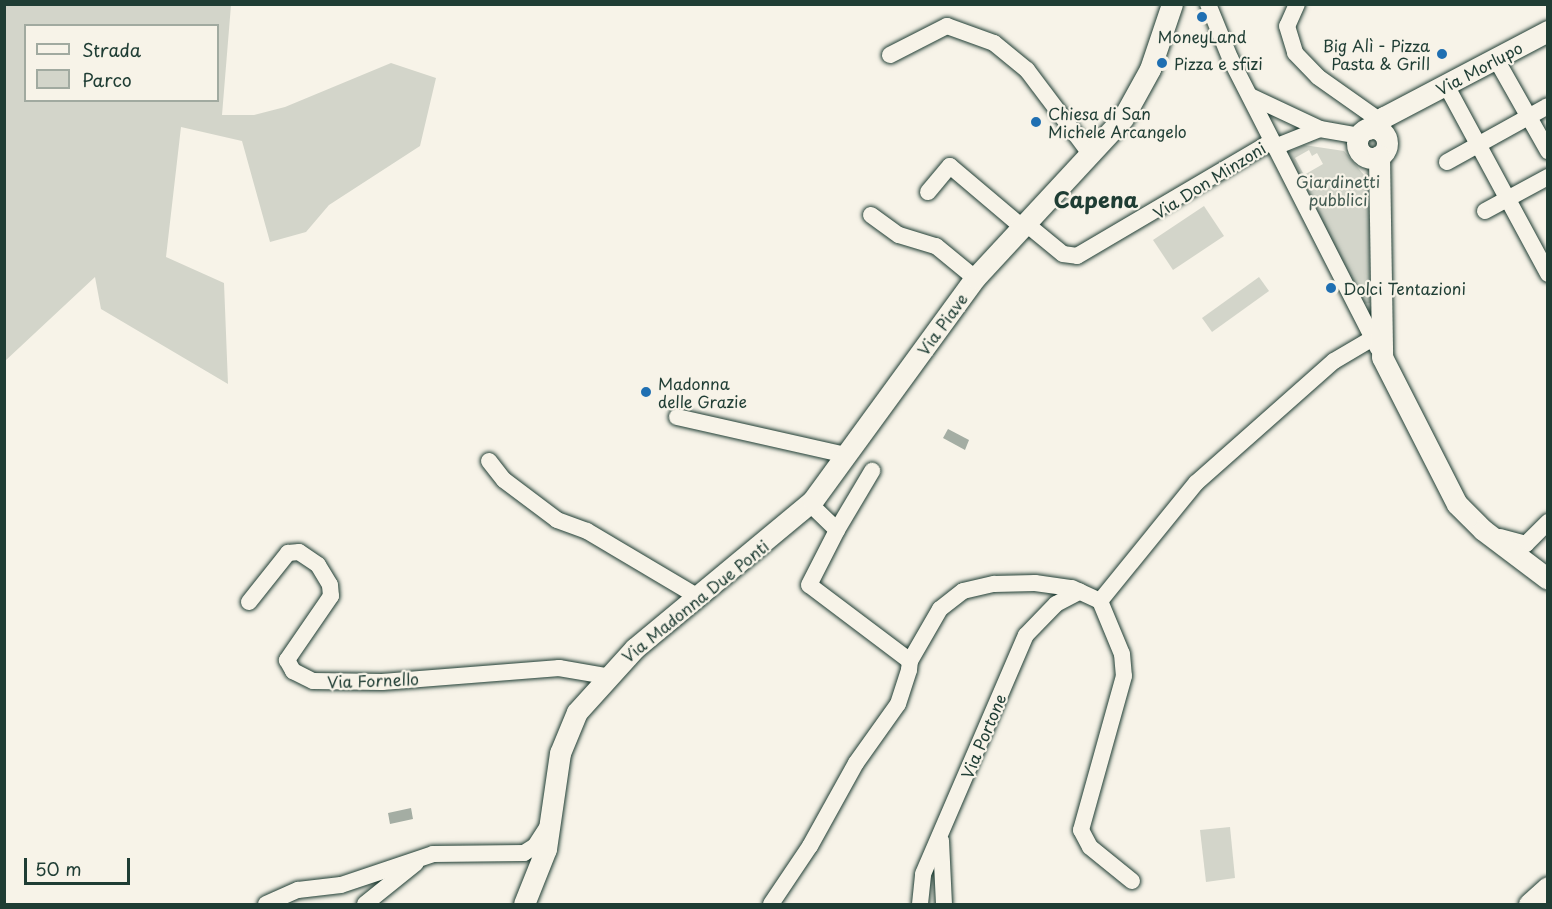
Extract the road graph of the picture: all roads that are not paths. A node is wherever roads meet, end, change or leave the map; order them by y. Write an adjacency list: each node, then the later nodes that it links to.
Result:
1 (1172, 4): 20 (main road, Via Piave)
2 (1208, 4): 8 (street)
3 (1297, 4): 14 (street)
4 (1548, 31): 6 (main road, Via Morlupo)
5 (890, 55): 20 (street)
6 (1496, 59): 7 (main road, Via Morlupo); 12 (street)
7 (1446, 85): 9 (main road, Via Morlupo); 17 (street)
8 (1250, 96): 11 (street); 13 (street)
9 (1410, 104): 14 (main road, Via Morlupo); 18 (main road)
10 (1548, 106): 12 (street)
11 (1280, 108): 13 (street); 15 (street)
12 (1528, 117): 17 (street); 19 (street)
13 (1263, 123): 16 (street)
14 (1369, 128): 15 (street); 18 (main road)
15 (1320, 129): 16 (street, Via Don Minzoni)
16 (1273, 144): 27 (street, Via Don Minzoni); 30 (street)
17 (1478, 145): 21 (street); 24 (street)
18 (1383, 151): 31 (main road)
19 (1548, 151)
20 (1091, 155): 27 (main road, Via Piave)
21 (1447, 162)
22 (1548, 177): 24 (street)
23 (928, 192): 27 (street, Via Don Minzoni)
24 (1507, 199): 25 (street); 28 (street)
25 (1485, 211)
26 (872, 215): 29 (street)
27 (1023, 224): 29 (main road, Via Piave)
28 (1548, 274)
29 (975, 278): 33 (main road, Via Piave)
30 (1373, 338): 31 (street); 43 (street)
31 (1382, 357): 39 (main road)
32 (677, 417): 33 (street)
33 (846, 455): 36 (main road, Via Piave)
34 (489, 461): 42 (street)
35 (872, 471): 38 (street)
36 (809, 505): 38 (street); 42 (main road, Via Madonna Due Ponti)
37 (1548, 522): 39 (street)
38 (837, 530): 45 (street)
39 (1483, 531): 40 (main road)
40 (1548, 579)
41 (1080, 591): 43 (street); 45 (street); 48 (street, Via Portone)
42 (698, 597): 46 (main road, Via Madonna Due Ponti)
43 (1100, 601): 50 (street)
44 (249, 602): 46 (street, Via Fornello)
45 (910, 661): 55 (street)
46 (606, 676): 47 (main road, Via Madonna Due Ponti)
47 (553, 819): 49 (street); 54 (main road, Via Madonna Due Ponti)
48 (940, 834): 56 (street, Via Portone); 57 (street)
49 (433, 854): 52 (street); 53 (street)
50 (1132, 882)
51 (1548, 887): 58 (main road)
52 (266, 904)
53 (365, 904)
54 (524, 904)
55 (771, 904)
56 (920, 904)
57 (944, 904)
58 (1529, 904)

